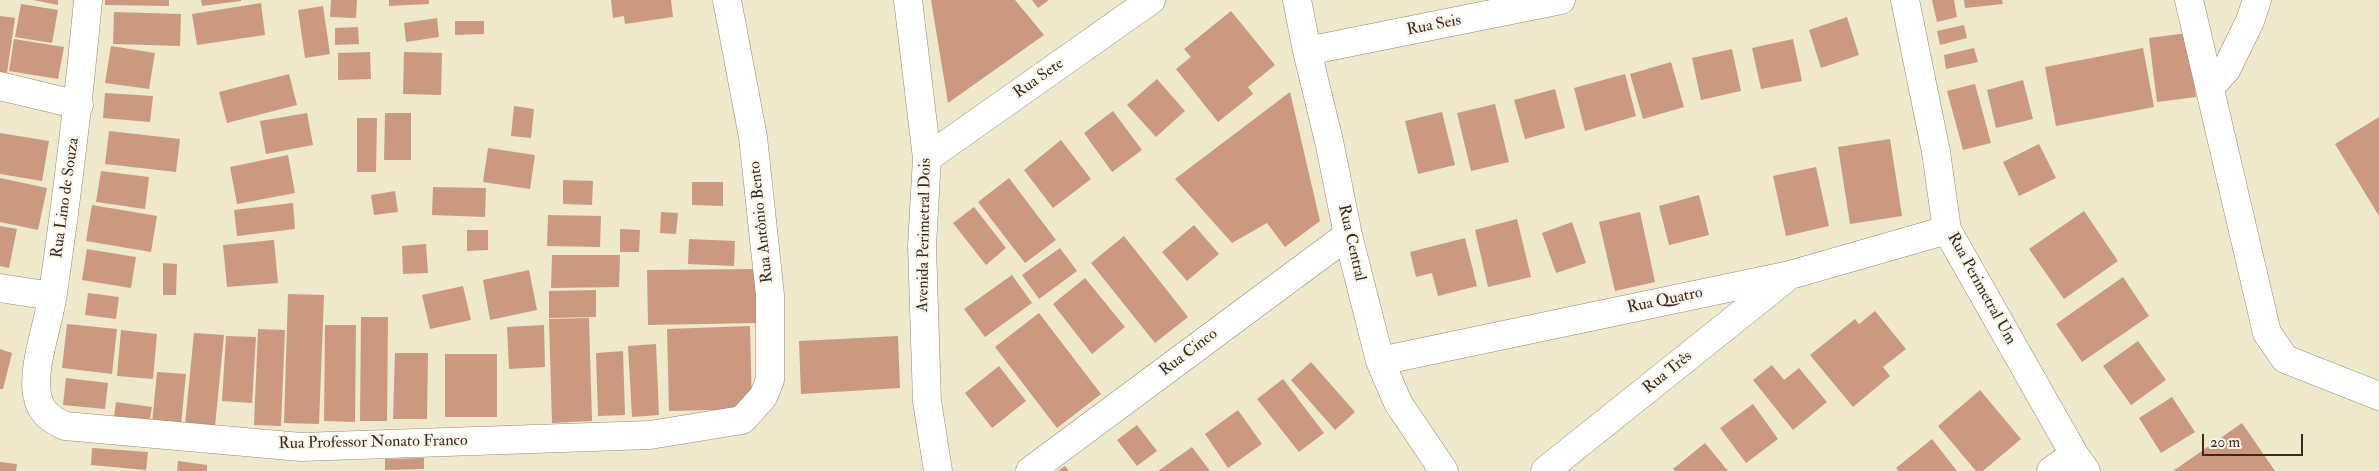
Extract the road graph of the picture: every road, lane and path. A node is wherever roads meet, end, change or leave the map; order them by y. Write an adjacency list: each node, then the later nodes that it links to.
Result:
1 (88, 0): 13 (street, Rua Lino de Souza)
2 (727, 0): 23 (street, Rua Antônio Bento)
3 (908, 0): 14 (street, Avenida Perimetral Dois)
4 (1151, 0): 14 (street, Rua Sete)
5 (1297, 0): 10 (street, Rua Central)
6 (1561, 0): 10 (street, Rua Seis)
7 (1905, 0): 15 (street, Rua Perimetral Um)
8 (2189, 0): 12 (street)
9 (2257, 0): 12 (street)
10 (1306, 51): 16 (street, Rua Central)
11 (0, 86): 13 (street)
12 (2210, 87): 22 (street)
13 (79, 105): 19 (street, Rua Lino de Souza)
14 (927, 158): 25 (street, Avenida Perimetral Dois)
15 (1947, 230): 17 (street, Rua Quatro); 24 (street, Rua Perimetral Um)
16 (1348, 235): 20 (street, Rua Central); 26 (street, Rua Cinco)
17 (1790, 275): 20 (street, Rua Quatro); 28 (street, Rua Três)
18 (0, 288): 19 (street)
19 (52, 296): 21 (street, Rua Lino de Souza)
20 (1380, 361): 27 (street, Rua Central)
21 (37, 395): 23 (street, Rua Professor Nonato Franco)
22 (2379, 396)
23 (726, 424)
24 (2080, 462): 29 (street)
25 (938, 471)
26 (1030, 471)
27 (1444, 471)
28 (1545, 471)
29 (2051, 471)

